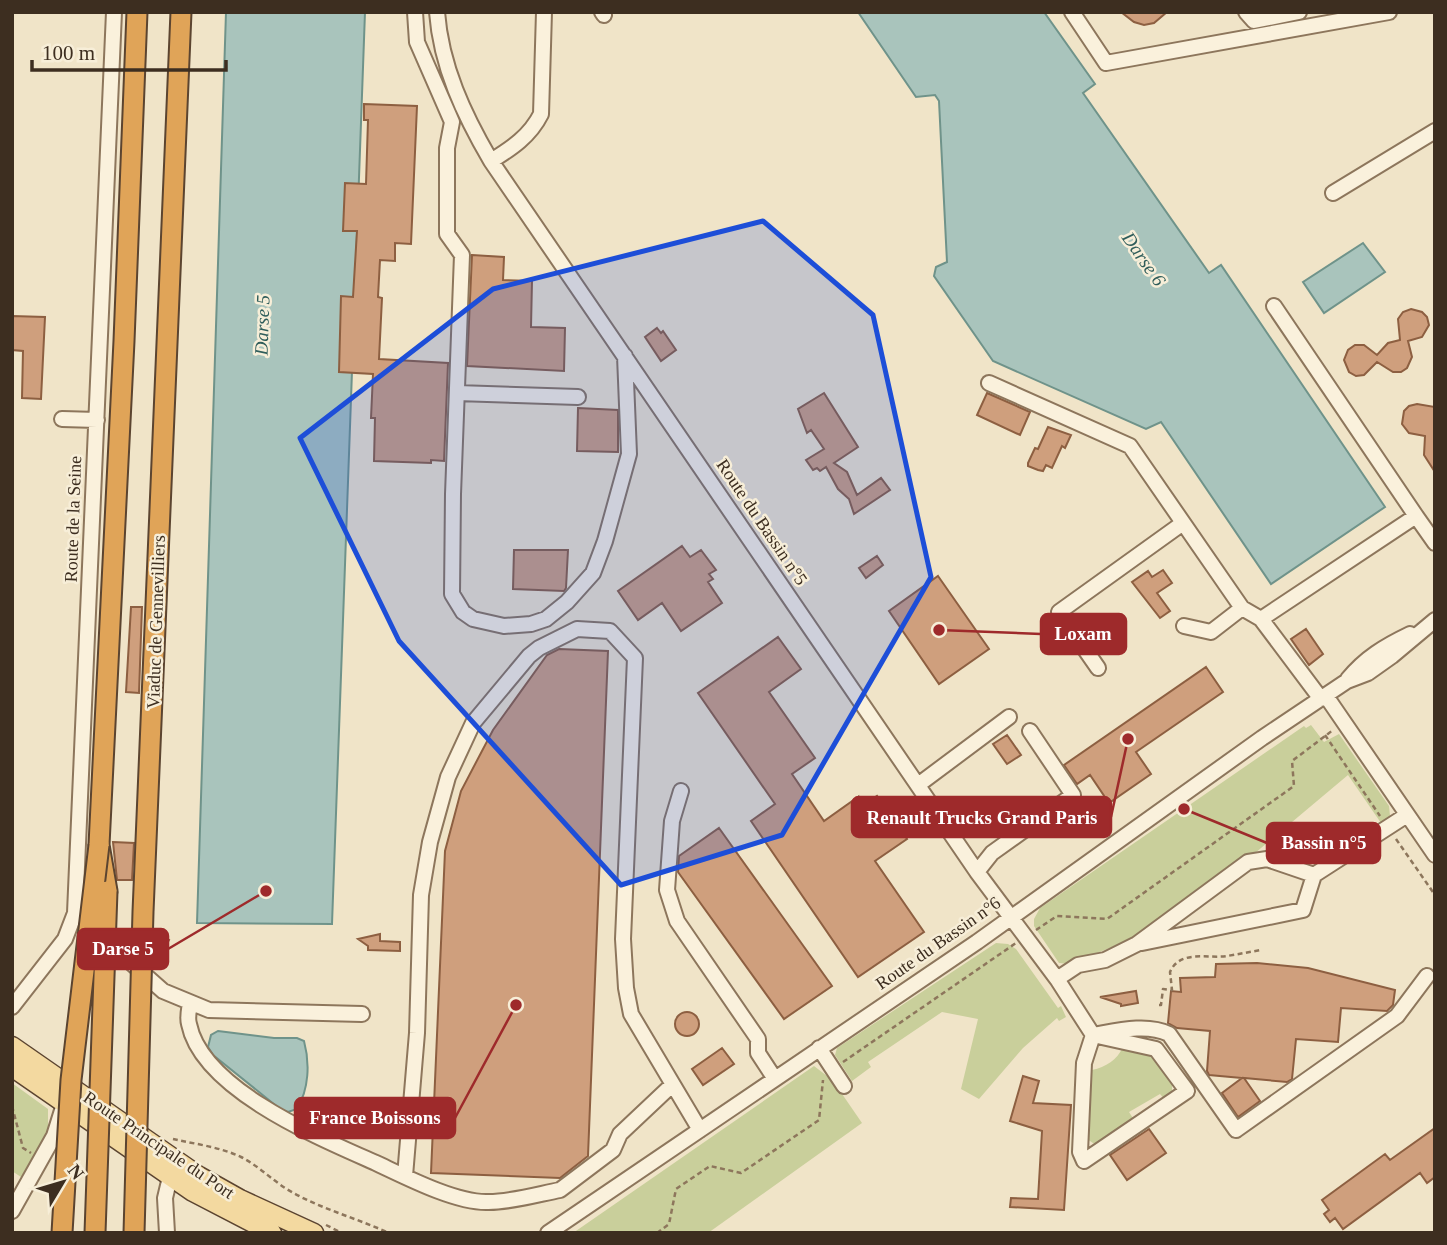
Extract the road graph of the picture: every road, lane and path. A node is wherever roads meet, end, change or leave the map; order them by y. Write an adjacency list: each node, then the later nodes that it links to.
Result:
1 (114, 12): 20 (street, Route de la Seine)
2 (136, 12): 36 (highway)
3 (181, 12): 69 (highway, Viaduc de Gennevilliers, bridge)
4 (415, 12): 17 (street)
5 (437, 12): 12 (street, Route du Bassin n°5)
6 (544, 12): 12 (street)
7 (1072, 12): 10 (street)
8 (1246, 12): 9 (street)
9 (1299, 12)
10 (1389, 12)
11 (1435, 131): 13 (street)
12 (491, 161): 15 (street, Route du Bassin n°5)
13 (1334, 193)
14 (1274, 306): 21 (street)
15 (625, 356): 17 (street); 33 (street, Route du Bassin n°5)
16 (989, 383): 22 (street)
17 (457, 393): 18 (street)
18 (578, 397)
19 (62, 419): 20 (street)
20 (97, 420): 40 (street, Route de la Seine)
21 (1416, 516): 23 (street); 25 (street)
22 (1183, 523): 24 (street); 28 (street)
23 (1435, 543)
24 (1242, 608): 25 (street); 27 (street)
25 (1261, 619): 29 (street)
26 (1431, 625): 29 (street, Route du Bassin n°6)
27 (1184, 626)
28 (1098, 668)
29 (1323, 698): 35 (street); 41 (street, Route du Bassin n°6)
30 (1009, 717): 33 (street)
31 (1030, 731): 38 (street)
32 (1325, 735): 42 (path)
33 (918, 785): 38 (street, Route du Bassin n°5)
34 (681, 791): 56 (street)
35 (1407, 815): 37 (street); 39 (street)
36 (99, 845): 67 (highway, bridge); 68 (highway, bridge)
37 (1435, 855)
38 (977, 872): 41 (street, Route du Bassin n°5)
39 (1314, 875): 43 (street); 43 (street)
40 (75, 914): 47 (street); 49 (street, Route de la Seine)
41 (1011, 916): 42 (street, Route du Bassin n°5); 53 (street, Route du Bassin n°6)
42 (1026, 936): 46 (street, Route du Bassin n°5); 55 (path)
43 (1137, 944): 46 (street)
44 (1261, 950): 48 (path)
45 (1427, 976): 51 (street)
46 (1057, 979): 51 (street, Route du Bassin n°5)
47 (190, 1003): 50 (street); 65 (street)
48 (1159, 1005)
49 (12, 1007)
50 (362, 1014)
51 (1093, 1035): 51 (street)
52 (12, 1046): 72 (main road, Route Principale du Port)
53 (819, 1048): 55 (street); 56 (street, Route du Bassin n°6)
54 (12, 1067): 59 (main road, Route Principale du Port)
55 (833, 1069): 58 (street); 75 (path)
56 (775, 1079): 61 (street, Route du Bassin n°6)
57 (672, 1085): 61 (street); 65 (street); 65 (street)
58 (844, 1086)
59 (64, 1102): 64 (main road, Route Principale du Port); 66 (street)
60 (12, 1106): 63 (path)
61 (700, 1130): 74 (street, Route du Bassin n°6)
62 (167, 1138): 73 (path)
63 (23, 1148)
64 (170, 1177): 70 (street); 71 (main road, Route Principale du Port)
65 (405, 1177)
66 (12, 1211)
67 (62, 1233)
68 (95, 1233)
69 (134, 1233)
70 (166, 1233)
71 (272, 1233)
72 (314, 1233)
73 (389, 1233)
74 (548, 1233)
75 (657, 1233)

